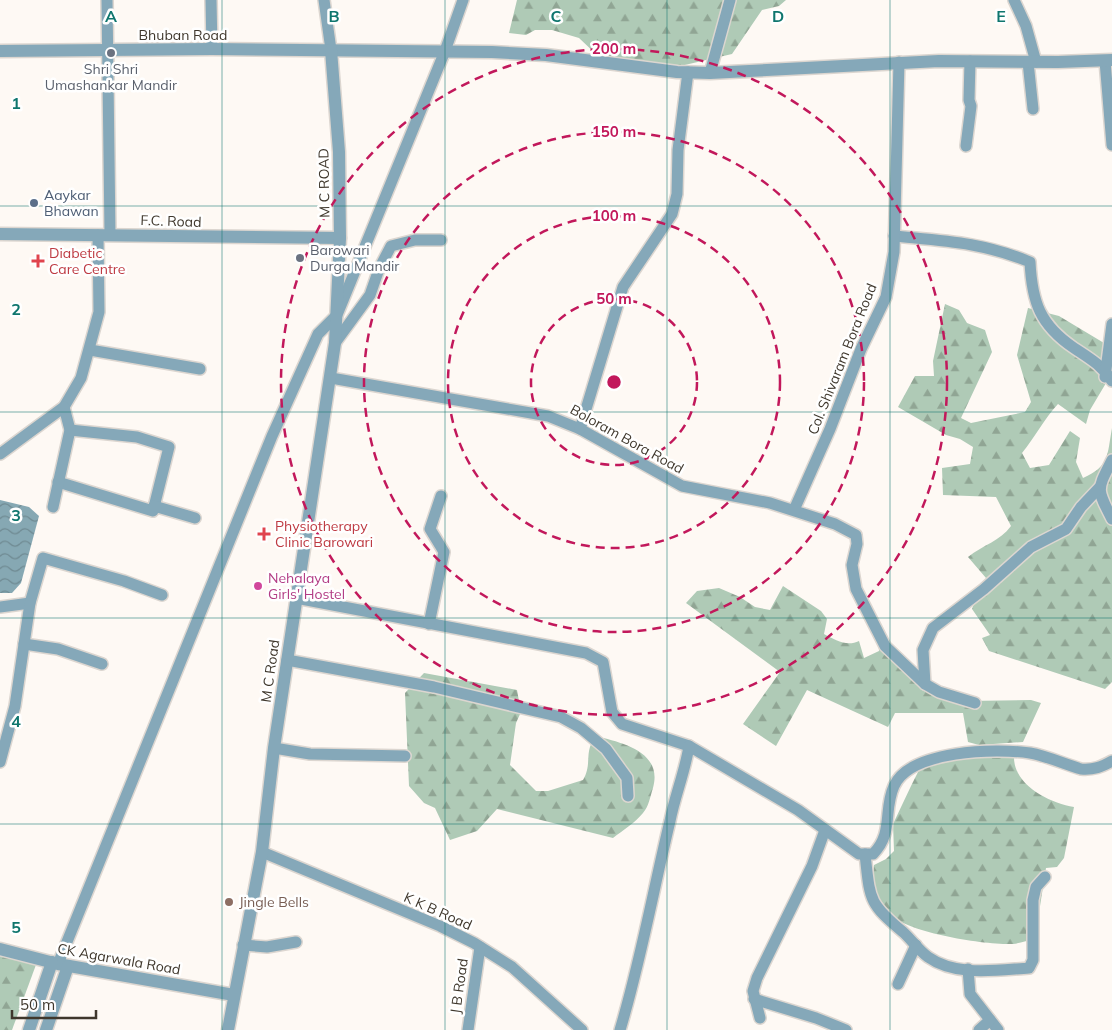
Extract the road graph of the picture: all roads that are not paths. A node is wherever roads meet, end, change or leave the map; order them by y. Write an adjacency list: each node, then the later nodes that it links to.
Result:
1 (107, 0): 8 (street)
2 (211, 0): 7 (street)
3 (324, 0): 9 (street)
4 (463, 0): 11 (street)
5 (730, 0): 17 (street)
6 (1014, 0): 15 (street)
7 (212, 49): 8 (street, Bhuban Road); 9 (street, Bhuban Road)
8 (109, 50): 10 (street, Bhuban Road); 22 (street)
9 (331, 50): 11 (street, Bhuban Road); 24 (street, M C ROAD)
10 (0, 51)
11 (445, 51): 16 (street, Bhuban Road); 26 (street)
12 (1108, 60): 15 (street, Bhuban Road); 19 (street)
13 (970, 61): 14 (street, Bhuban Road); 15 (street, Bhuban Road); 20 (street)
14 (899, 62): 17 (street, Bhuban Road); 23 (street, Col. Shivaram Bora Road)
15 (1032, 62): 18 (street)
16 (688, 72): 17 (street, Bhuban Road); 34 (street)
17 (710, 73)
18 (1033, 109)
19 (1112, 145)
20 (966, 146)
21 (0, 234): 22 (street, F.C. Road)
22 (104, 235): 24 (street, F.C. Road); 29 (street)
23 (894, 236): 31 (street); 43 (street, Col. Shivaram Bora Road)
24 (340, 238): 26 (street, M C ROAD)
25 (441, 240): 28 (street)
26 (337, 315): 28 (street, M C Road); 71 (street)
27 (1112, 324): 31 (street)
28 (335, 343): 32 (street, M C Road)
29 (90, 350): 30 (street); 33 (street)
30 (200, 369)
31 (1108, 377)
32 (332, 378): 34 (street, Boloram Bora Road); 47 (street, M C Road)
33 (64, 408): 35 (street); 36 (street)
34 (580, 429): 43 (street, Boloram Bora Road)
35 (70, 430): 38 (street); 41 (street)
36 (0, 454)
37 (1112, 460): 39 (street)
38 (58, 482): 41 (street); 42 (street)
39 (1099, 488): 45 (street); 54 (street)
40 (440, 496): 50 (street)
41 (154, 506): 44 (street)
42 (53, 507)
43 (794, 510): 54 (street, Boloram Bora Road)
44 (194, 518)
45 (1112, 518)
46 (162, 595): 48 (street)
47 (296, 598): 50 (street); 52 (street, M C Road)
48 (30, 603): 49 (street); 51 (street)
49 (0, 608)
50 (429, 624): 56 (street)
51 (24, 644): 53 (street); 60 (street)
52 (287, 660): 57 (street, M C Road); 61 (street)
53 (102, 664)
54 (925, 684): 55 (street, Boloram Bora Road)
55 (975, 703)
56 (688, 746): 62 (street); 83 (street)
57 (274, 748): 58 (street); 63 (street, M C Road)
58 (405, 756)
59 (1112, 760): 64 (street)
60 (0, 762)
61 (628, 796)
62 (825, 830): 64 (street); 75 (street)
63 (262, 852): 67 (street, M C Road); 69 (street, K K B Road)
64 (865, 854): 68 (street)
65 (1045, 877): 72 (street)
66 (296, 942): 67 (street)
67 (243, 945): 74 (street, M C Road)
68 (916, 945): 72 (street); 73 (street)
69 (480, 946): 81 (street, J B Road); 82 (street, K K B Road)
70 (0, 949): 71 (street, CK Agarwala Road)
71 (59, 964): 74 (street, CK Agarwala Road); 78 (street); 79 (street)
72 (968, 969): 77 (street)
73 (898, 984)
74 (234, 995): 80 (street, M C Road)
75 (754, 999): 76 (street); 84 (street)
76 (760, 1018)
77 (990, 1020): 85 (street); 86 (street)
78 (29, 1030)
79 (46, 1030)
80 (228, 1030)
81 (468, 1030)
82 (582, 1030)
83 (620, 1030)
84 (846, 1030)
85 (978, 1030)
86 (998, 1030)

